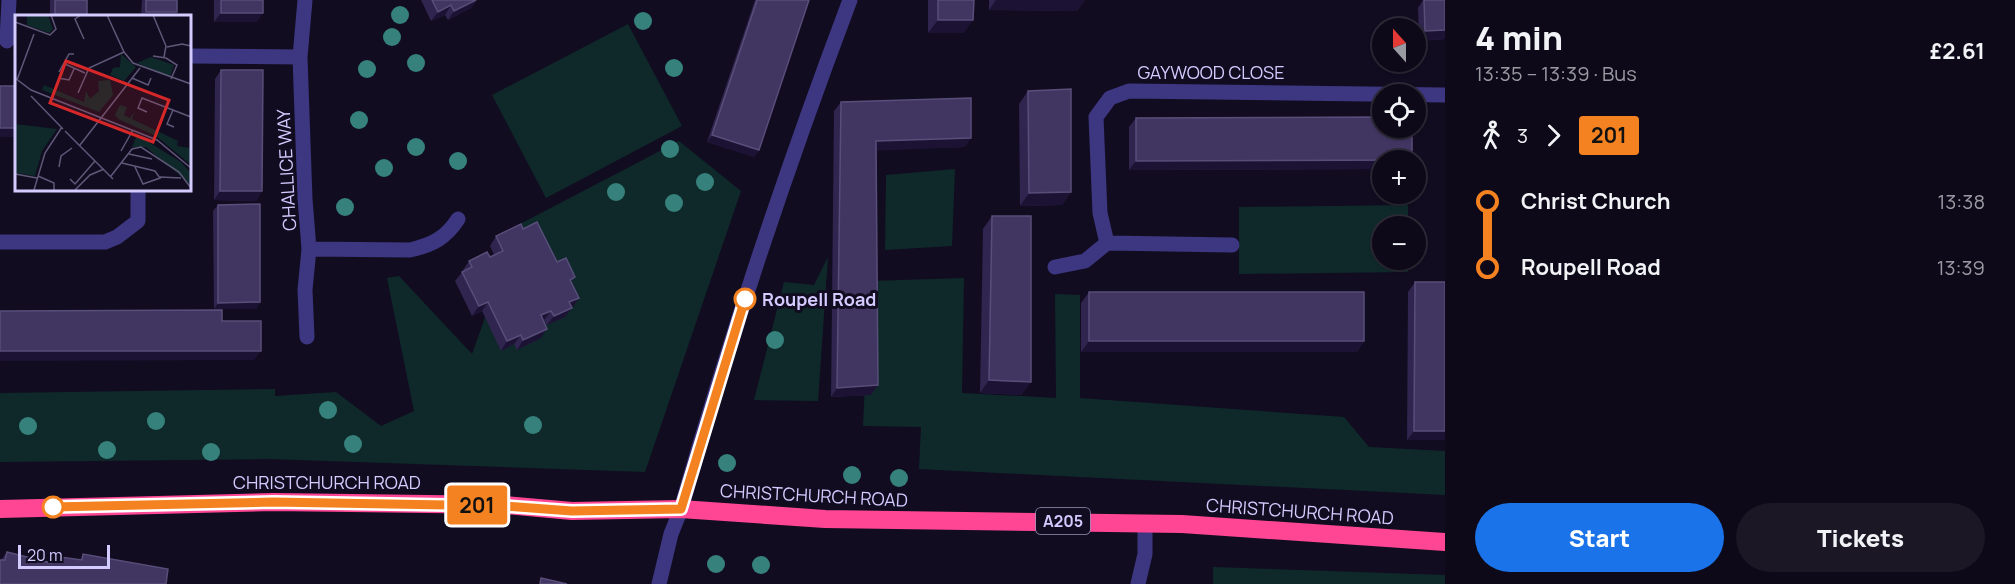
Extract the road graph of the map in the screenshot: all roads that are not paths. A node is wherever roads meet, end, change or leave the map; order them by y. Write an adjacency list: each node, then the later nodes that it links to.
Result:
1 (9, 0): 4 (street)
2 (305, 0): 6 (street, CHALLICE WAY)
3 (850, 0): 17 (street)
4 (8, 45)
5 (190, 56): 6 (street)
6 (300, 57): 13 (street, CHALLICE WAY)
7 (1445, 95): 11 (street, GAYWOOD CLOSE)
8 (138, 190): 10 (street)
9 (458, 219): 13 (street)
10 (0, 242)
11 (1107, 243): 12 (street); 14 (street)
12 (1232, 245)
13 (309, 249): 15 (street, CHALLICE WAY)
14 (1055, 267)
15 (307, 337)
16 (0, 509): 17 (highway, CHRISTCHURCH ROAD / A205)
17 (681, 509): 18 (highway, CHRISTCHURCH ROAD / A205); 20 (street)
18 (1145, 523): 19 (highway, CHRISTCHURCH ROAD / A205); 21 (street)
19 (1445, 542)
20 (659, 584)
21 (1138, 584)

